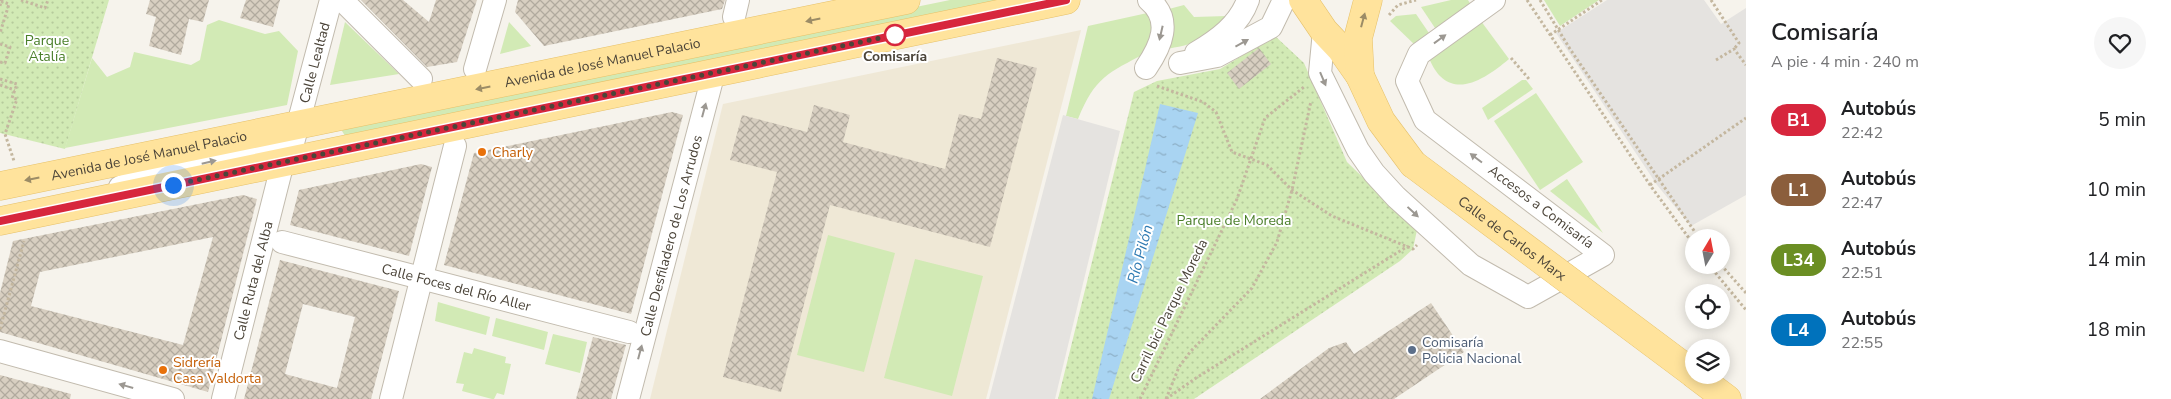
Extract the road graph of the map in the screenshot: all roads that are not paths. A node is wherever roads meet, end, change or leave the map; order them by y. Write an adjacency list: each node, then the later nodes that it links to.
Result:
1 (331, 0): 19 (street, Calle Lealtad)
2 (342, 0): 18 (street)
3 (495, 0): 14 (street)
4 (906, 0): 12 (main road, Avenida de José Manuel Palacio)
5 (1066, 0): 15 (main road, Avenida de José Manuel Palacio)
6 (1149, 0): 16 (street, one-way to 16)
7 (1248, 0): 8 (street, one-way to 8)
8 (1284, 0)
9 (1303, 0): 13 (main road, Calle de Carlos Marx)
10 (1368, 0): 17 (main road, Calle de Carlos Marx, one-way to 10)
11 (1494, 0): 13 (street, Accesos a Comisaría, one-way to 11)
12 (868, 3): 19 (main road, Avenida de José Manuel Palacio, one-way to 19)
13 (1324, 32): 17 (main road, Calle de Carlos Marx)
14 (475, 69)
15 (714, 72): 21 (main road, Avenida de José Manuel Palacio); 34 (street, Calle Desfiladero de Los Arrudos, one-way to 15)
16 (1147, 76)
17 (1360, 76): 29 (main road, Calle de Carlos Marx, bridge)
18 (421, 79)
19 (298, 126): 22 (main road, Avenida de José Manuel Palacio, one-way to 22); 23 (street, Avenida de José Manuel Palacio, one-way to 19)
20 (455, 146): 26 (street)
21 (283, 162): 23 (main road, Avenida de José Manuel Palacio); 32 (street, Calle Ruta del Alba)
22 (10, 184)
23 (63, 208): 24 (main road, Avenida de José Manuel Palacio)
24 (0, 221)
25 (282, 242): 26 (street, Calle Foces del Río Aller)
26 (422, 279): 27 (street, Calle Foces del Río Aller); 33 (street)
27 (630, 332)
28 (0, 351): 31 (street, one-way to 28)
29 (1685, 368)
30 (1706, 384): 35 (main road, Calle de Carlos Marx)
31 (173, 399)
32 (223, 399)
33 (390, 399)
34 (628, 399)
35 (1727, 399)

